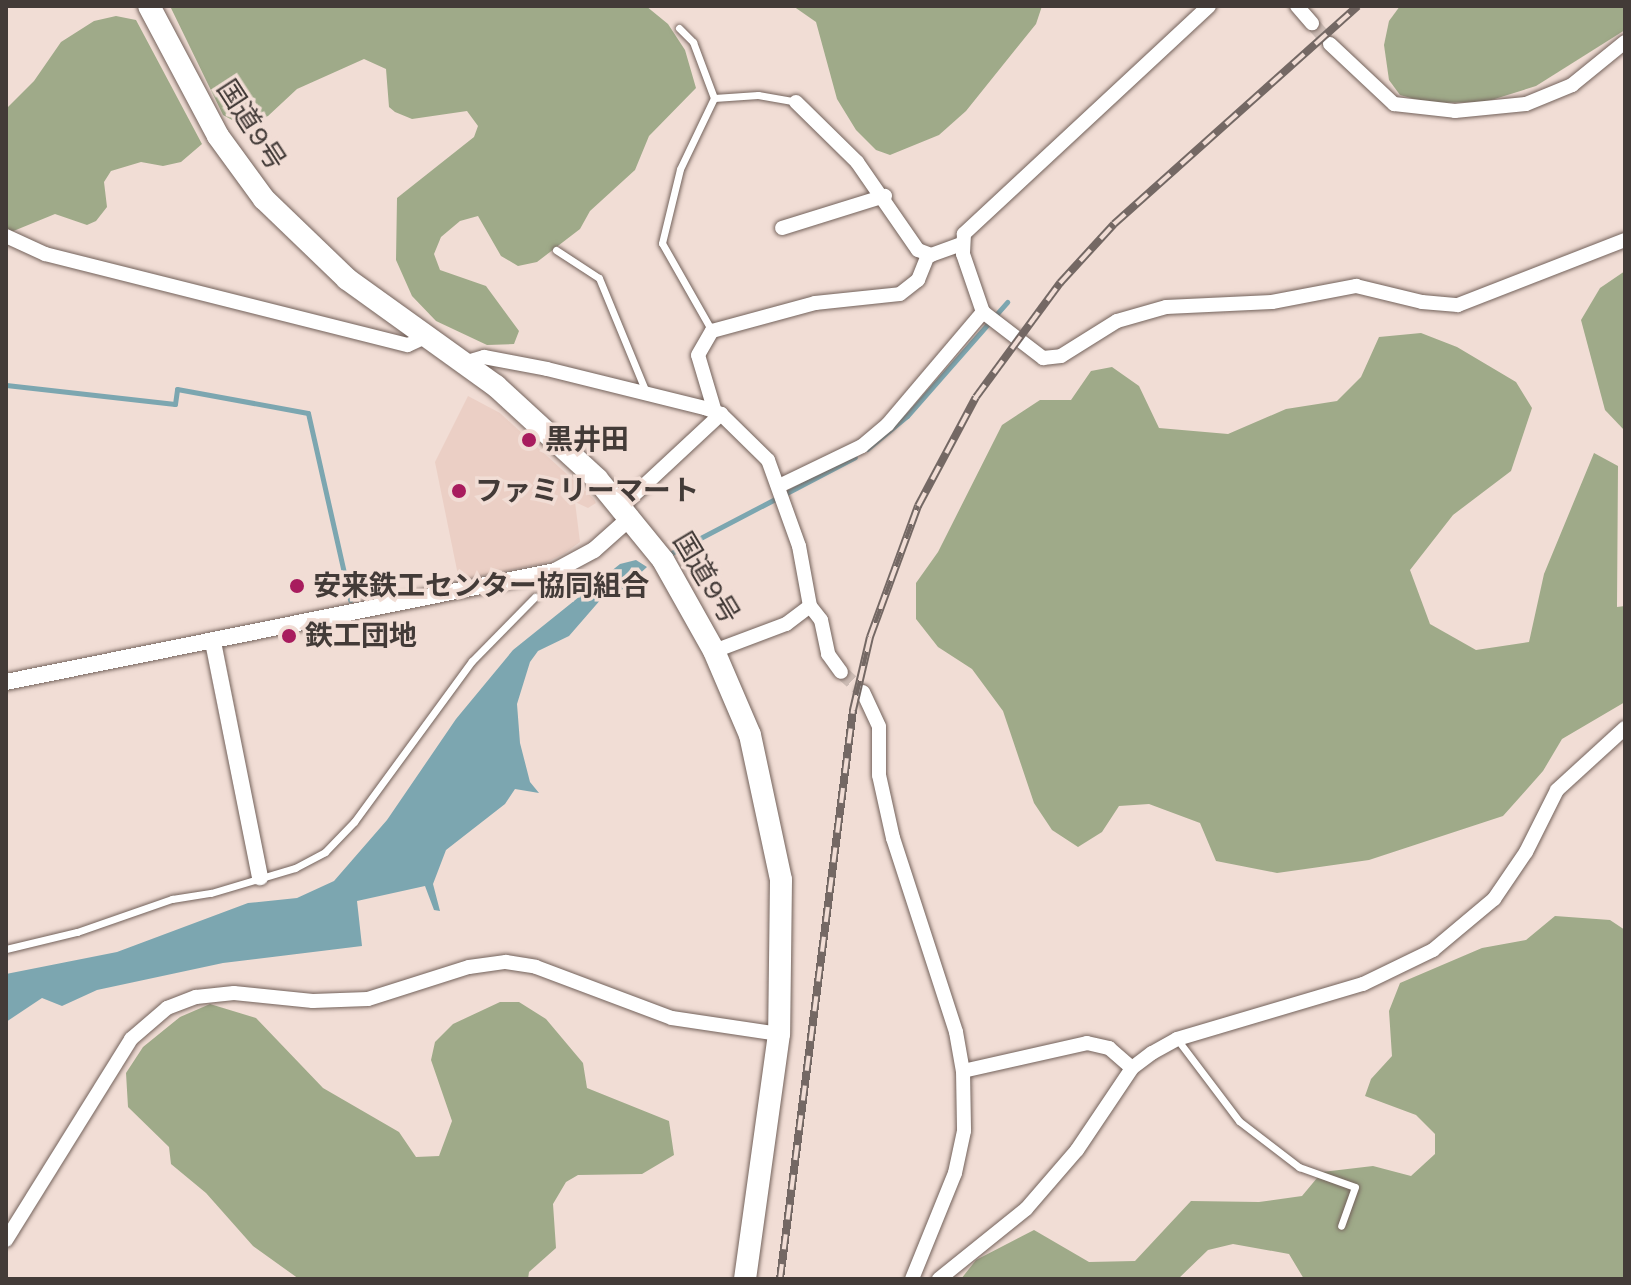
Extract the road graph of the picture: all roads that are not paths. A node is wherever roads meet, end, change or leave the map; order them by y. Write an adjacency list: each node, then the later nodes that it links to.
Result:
1 (149, 6): 19 (highway, 国道9号)
2 (1209, 6): 14 (street)
3 (1297, 6): 4 (street)
4 (1312, 23)
5 (679, 28): 8 (lane)
6 (1625, 42): 7 (street)
7 (1330, 44)
8 (714, 98): 9 (lane); 18 (lane)
9 (796, 102): 10 (street)
10 (885, 196): 11 (street); 16 (street)
11 (782, 228)
12 (6, 236): 19 (street)
13 (1625, 240): 17 (street)
14 (961, 244): 16 (street); 17 (street)
15 (556, 250): 21 (lane)
16 (928, 255): 18 (street)
17 (983, 312): 23 (street)
18 (712, 331): 22 (street)
19 (425, 337): 20 (highway, 国道9号)
20 (464, 363): 21 (street); 24 (highway, 国道9号)
21 (647, 394): 22 (street)
22 (718, 413): 23 (street); 24 (street)
23 (781, 493): 26 (street)
24 (626, 512): 27 (street); 28 (highway, 国道9号)
25 (535, 597): 33 (lane)
26 (810, 606): 28 (street); 29 (street)
27 (213, 642): 30 (street); 33 (street)
28 (714, 651): 35 (highway, 国道9号)
29 (841, 672)
30 (6, 682)
31 (863, 692): 38 (street)
32 (1625, 728): 36 (street)
33 (260, 877): 34 (lane)
34 (6, 949)
35 (779, 1034): 40 (street); 41 (highway, 国道9号)
36 (1177, 1039): 37 (street); 39 (lane)
37 (1132, 1068): 38 (street); 43 (street)
38 (963, 1071): 42 (street)
39 (1341, 1226)
40 (6, 1240)
41 (745, 1279)
42 (912, 1279)
43 (939, 1279)

